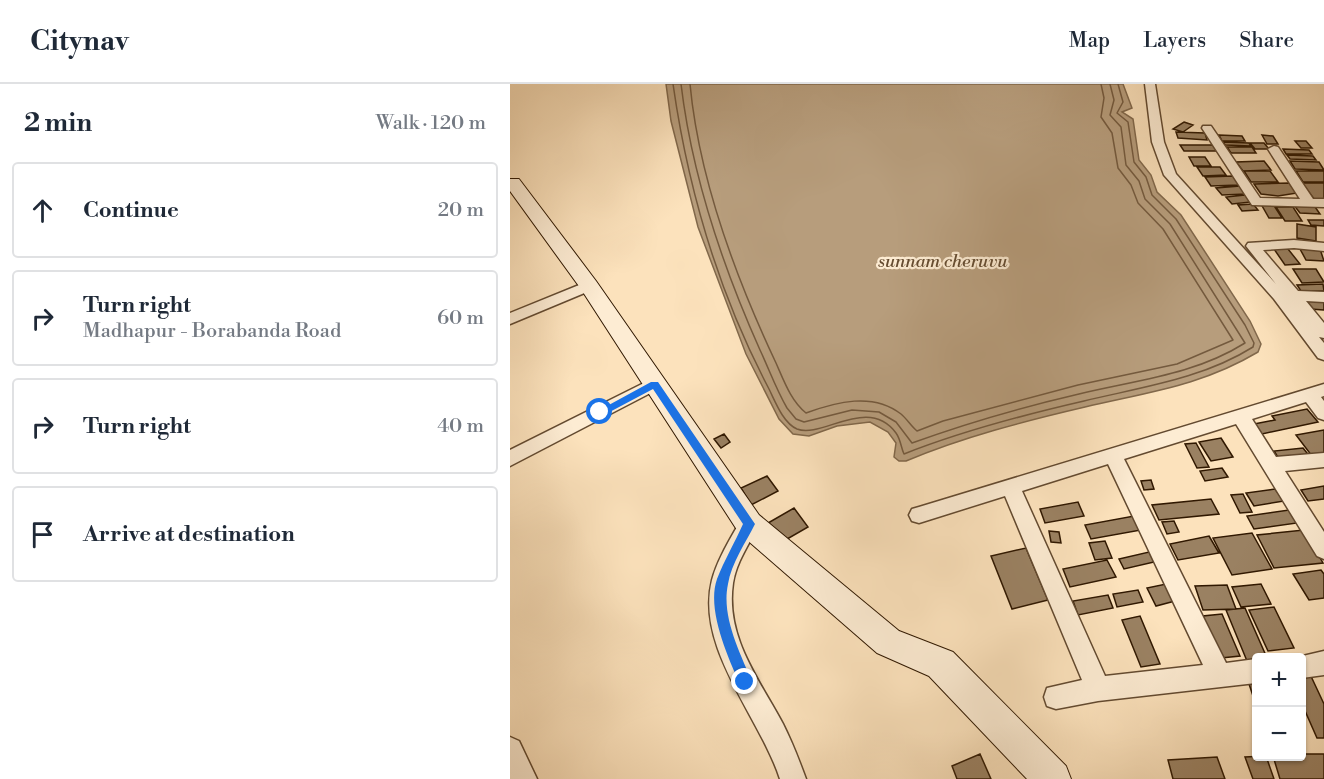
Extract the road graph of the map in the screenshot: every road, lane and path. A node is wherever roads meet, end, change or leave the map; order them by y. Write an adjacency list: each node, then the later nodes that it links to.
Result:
1 (1150, 84): 12 (street)
2 (1207, 128): 6 (street)
3 (1274, 149): 6 (street)
4 (513, 177): 8 (street)
5 (1324, 202): 6 (street)
6 (1309, 203)
7 (1324, 247): 9 (street)
8 (589, 286): 11 (street); 13 (street)
9 (1294, 296): 10 (street); 12 (street)
10 (1324, 297)
11 (510, 319)
12 (1322, 343)
13 (654, 384): 18 (street); 23 (street)
14 (1317, 392): 15 (street); 16 (street)
15 (1324, 413)
16 (1240, 415): 17 (street); 20 (street)
17 (1113, 455): 21 (street); 28 (street)
18 (510, 459)
19 (1324, 460): 20 (street)
20 (1271, 465): 24 (street)
21 (1011, 487): 22 (street); 29 (street)
22 (919, 516)
23 (752, 526): 33 (street); 34 (street)
24 (1324, 550)
25 (1324, 663): 26 (street)
26 (1306, 665)
27 (1252, 671): 28 (street)
28 (1220, 675): 29 (street)
29 (1098, 689): 30 (street)
30 (1056, 697)
31 (510, 750): 32 (street)
32 (524, 779)
33 (793, 779)
34 (1053, 779)

